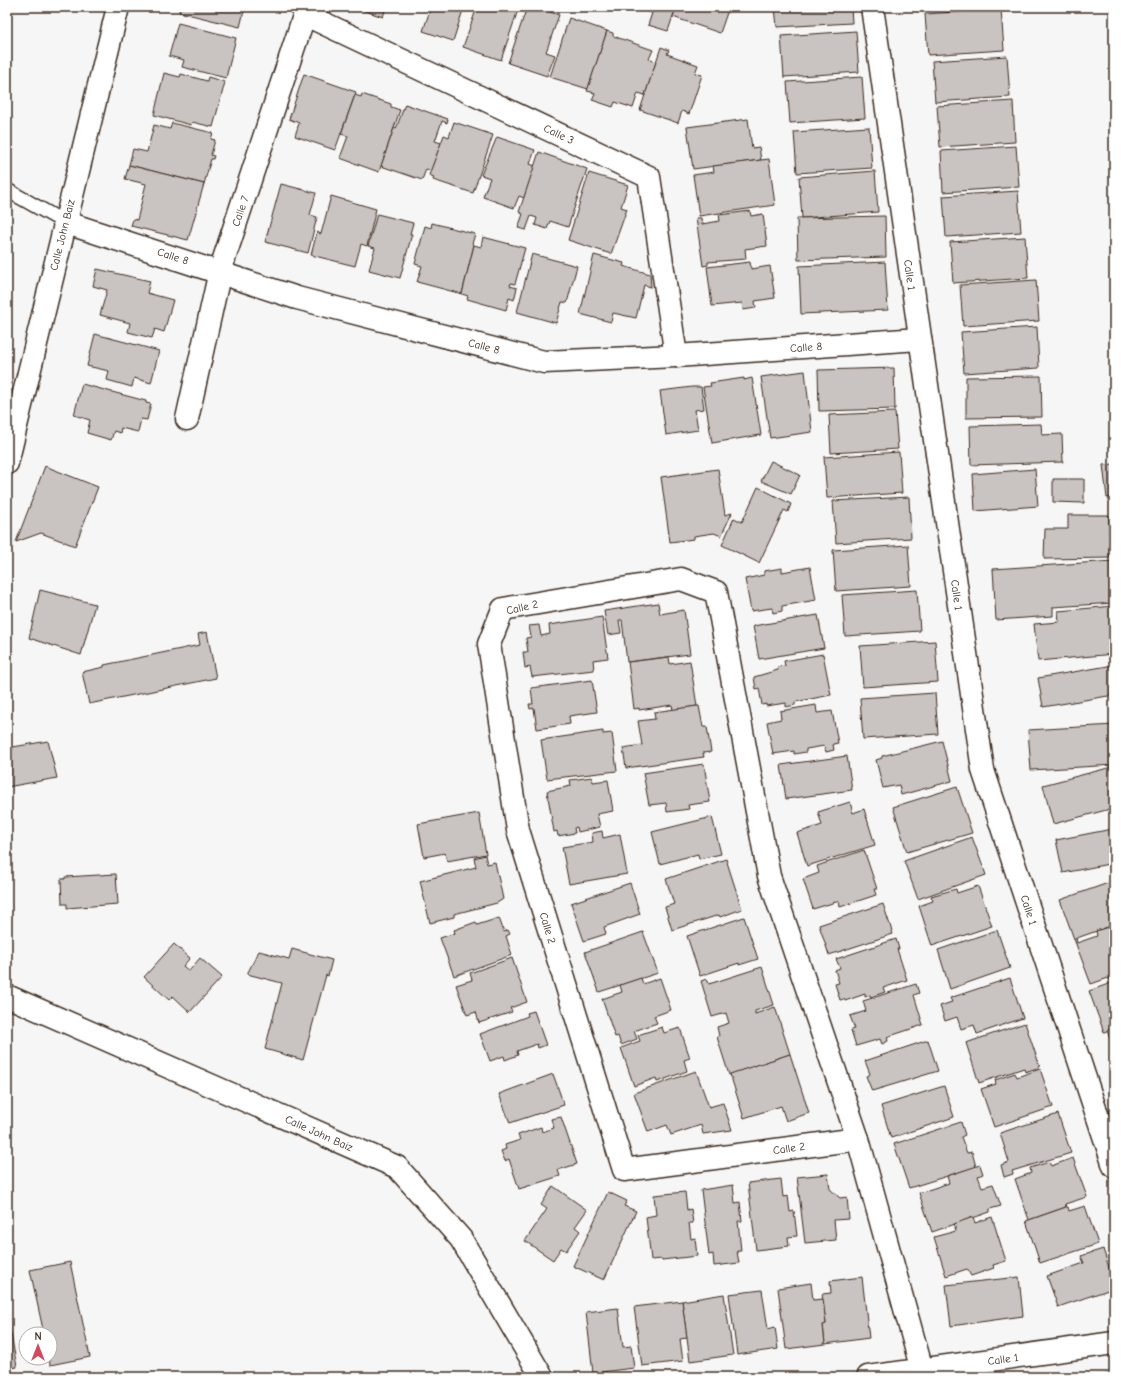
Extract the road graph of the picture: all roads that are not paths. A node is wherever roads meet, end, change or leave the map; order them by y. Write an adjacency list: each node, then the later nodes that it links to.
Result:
1 (118, 7): 5 (street, Calle John Baiz)
2 (872, 7): 7 (street, Calle 1)
3 (307, 11): 6 (street, Calle 7); 8 (street, Calle 3)
4 (7, 190): 5 (lane)
5 (64, 222): 6 (street, Calle 8); 10 (street, Calle John Baiz)
6 (220, 271): 8 (street, Calle 8); 9 (street, Calle 7)
7 (919, 340): 8 (street, Calle 8); 13 (street, Calle 1)
8 (676, 356)
9 (187, 419)
10 (7, 463)
11 (7, 996): 16 (street, Calle John Baiz)
12 (858, 1139): 12 (street, Calle 2); 15 (street, Calle 2)
13 (1114, 1166)
14 (1114, 1343): 15 (street, Calle 1)
15 (922, 1370): 17 (street, Calle 1)
16 (542, 1377)
17 (868, 1377)

